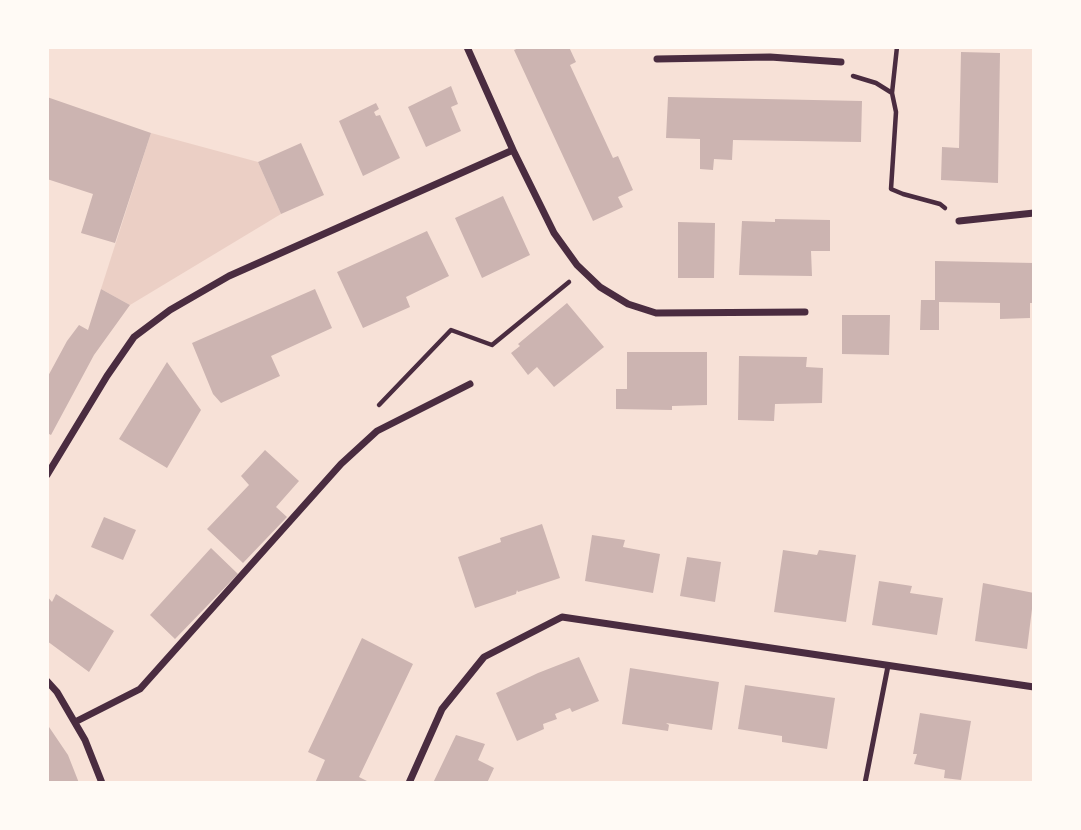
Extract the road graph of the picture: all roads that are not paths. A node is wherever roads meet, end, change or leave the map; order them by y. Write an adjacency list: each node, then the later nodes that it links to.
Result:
1 (467, 47): 6 (street)
2 (770, 47): 3 (street)
3 (771, 57): 4 (street); 5 (street)
4 (657, 59)
5 (841, 62)
6 (513, 149): 9 (street); 11 (street)
7 (1034, 213): 8 (street)
8 (959, 221)
9 (805, 312)
10 (470, 384): 15 (street)
11 (47, 475)
12 (888, 666): 14 (street); 17 (street); 18 (lane)
13 (47, 681): 15 (street)
14 (1034, 687)
15 (75, 722): 16 (street)
16 (102, 783)
17 (409, 783)
18 (865, 783)

